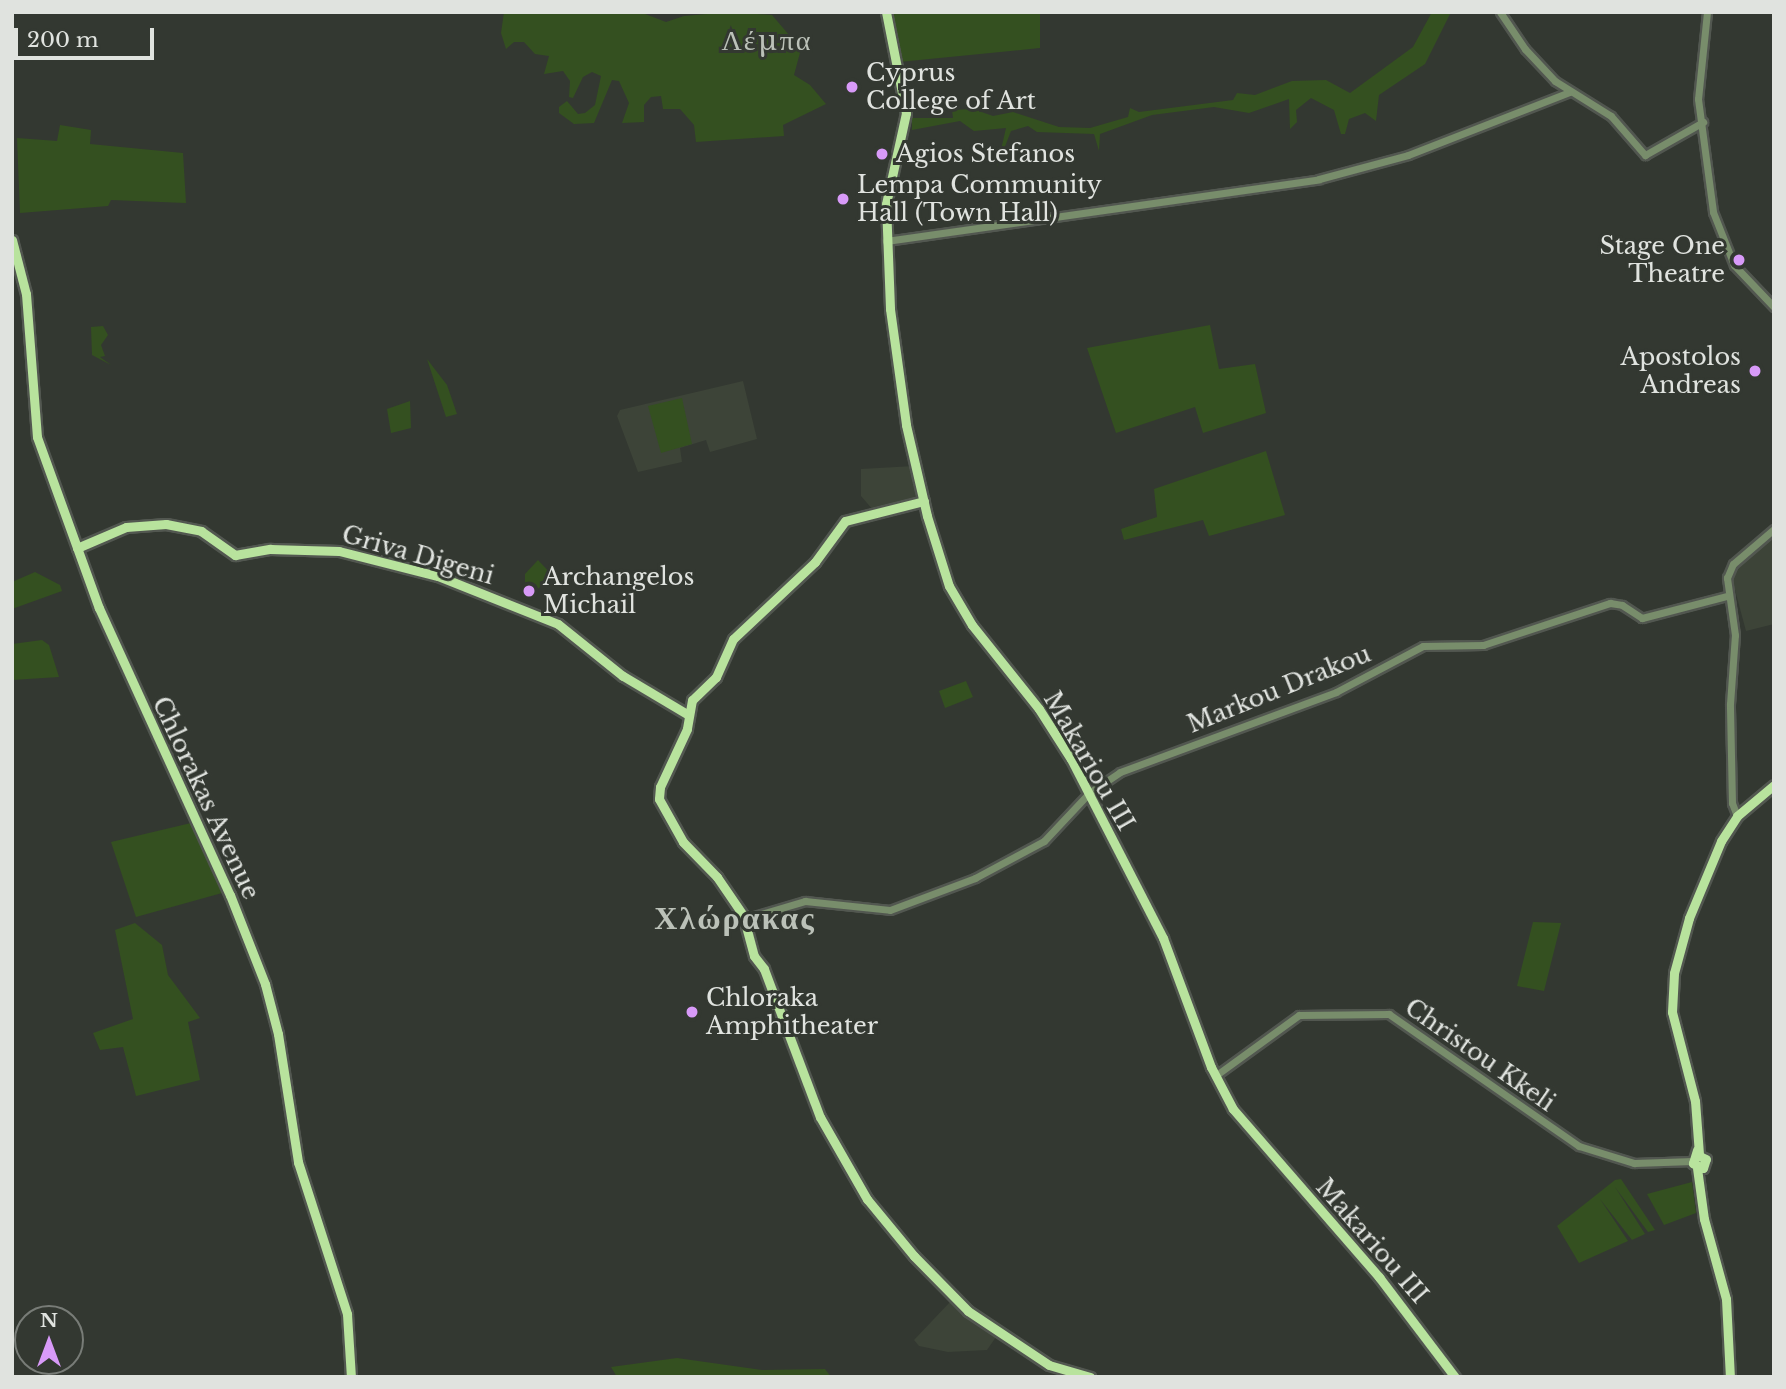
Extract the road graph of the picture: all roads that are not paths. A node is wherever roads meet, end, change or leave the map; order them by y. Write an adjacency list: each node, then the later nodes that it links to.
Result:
1 (886, 12): 7 (main road, Makariou III)
2 (1500, 12): 4 (street)
3 (1707, 12): 5 (street)
4 (1570, 92): 5 (street); 7 (street)
5 (1703, 122): 8 (street)
6 (12, 240): 11 (main road, Chlorakas Avenue)
7 (886, 240): 9 (main road, Makariou III)
8 (1774, 307)
9 (924, 501): 13 (main road); 15 (main road, Makariou III)
10 (1774, 529): 12 (street)
11 (77, 548): 13 (main road, Griva Digeni); 22 (main road, Chlorakas Avenue)
12 (1727, 596): 15 (street, Markou Drakou); 16 (street)
13 (687, 713): 17 (main road)
14 (1774, 785): 16 (main road)
15 (1089, 793): 17 (street, Markou Drakou); 18 (main road, Makariou III)
16 (1737, 816): 19 (main road)
17 (744, 919): 20 (main road)
18 (1215, 1076): 19 (street, Christou Kkeli); 24 (main road, Makariou III)
19 (1699, 1163): 25 (main road)
20 (1064, 1374): 21 (main road)
21 (1076, 1376): 23 (main road)
22 (351, 1377)
23 (1090, 1377)
24 (1455, 1377)
25 (1730, 1377)

